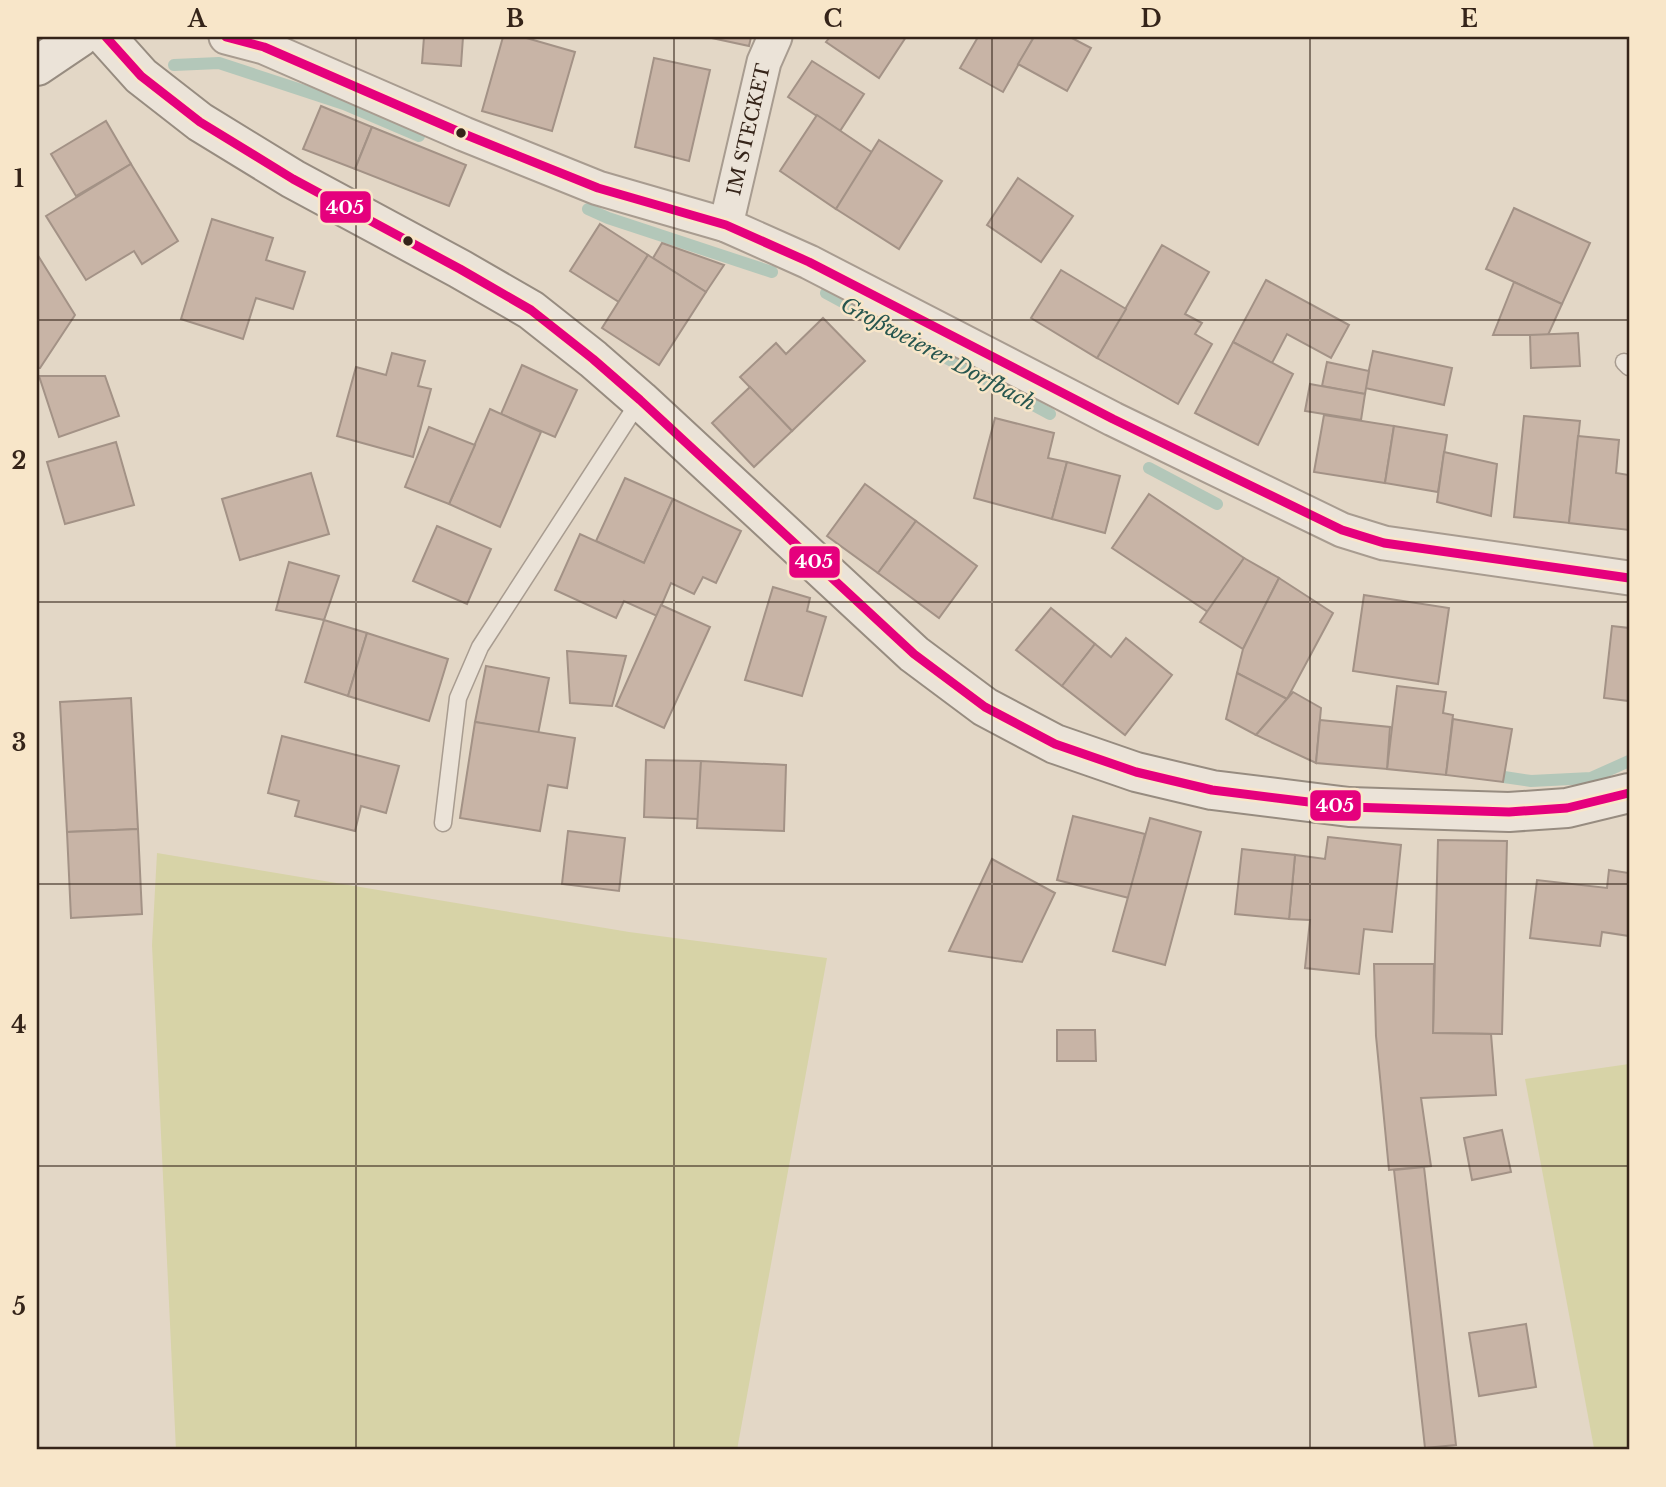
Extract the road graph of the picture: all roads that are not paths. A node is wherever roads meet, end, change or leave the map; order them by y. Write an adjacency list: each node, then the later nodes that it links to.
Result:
1 (80, 37): 5 (street)
2 (106, 37): 7 (street)
3 (226, 37): 6 (street)
4 (775, 37): 6 (street, IM STECKET)
5 (37, 66)
6 (726, 225): 8 (street)
7 (640, 400): 9 (street); 10 (lane)
8 (1629, 578)
9 (1629, 793)
10 (443, 824)

